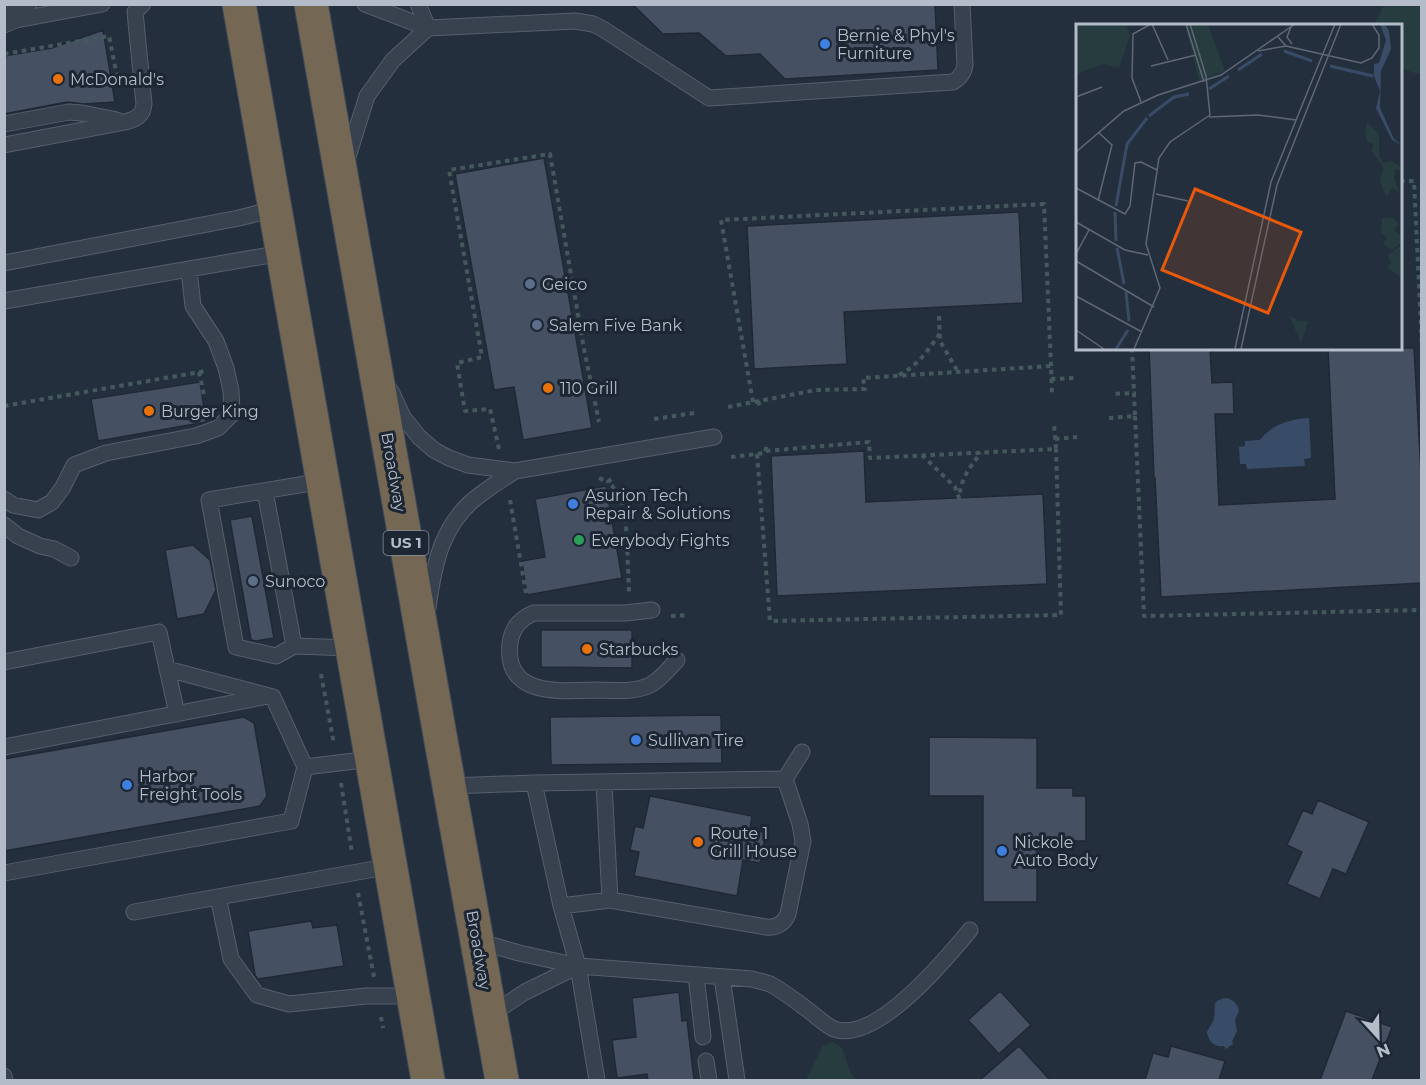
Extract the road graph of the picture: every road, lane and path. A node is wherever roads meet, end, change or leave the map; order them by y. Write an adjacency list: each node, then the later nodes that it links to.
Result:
1 (29, 4): 9 (lane)
2 (143, 4): 16 (lane)
3 (239, 4): 21 (highway)
4 (311, 4): 19 (highway, Broadway / US 1)
5 (365, 4): 11 (lane)
6 (418, 4): 11 (lane)
7 (962, 4): 11 (lane)
8 (91, 5): 10 (lane)
9 (4, 9)
10 (4, 25)
11 (428, 28): 19 (lane)
12 (41, 40): 13 (path)
13 (43, 48): 14 (path); 15 (path)
14 (4, 54)
15 (121, 89)
16 (125, 122): 17 (lane); 18 (lane)
17 (4, 124)
18 (4, 145)
19 (342, 177): 30 (highway, Broadway / US 1)
20 (1402, 181): 28 (path)
21 (274, 209): 22 (highway); 23 (lane)
22 (282, 253): 24 (lane); 65 (highway)
23 (4, 262)
24 (189, 270): 25 (lane); 68 (lane)
25 (4, 301)
26 (939, 316): 27 (path)
27 (940, 333): 34 (path); 35 (path)
28 (1422, 349)
29 (1132, 350): 39 (path)
30 (373, 356): 63 (lane); 79 (highway, Broadway / US 1)
31 (1051, 366): 34 (path); 37 (path); 42 (path)
32 (209, 371): 33 (path)
33 (199, 372): 41 (path); 43 (path)
34 (958, 372): 35 (path)
35 (897, 376): 42 (path)
36 (1076, 378): 37 (path)
37 (1051, 379): 38 (path)
38 (1052, 393)
39 (1134, 393): 40 (path); 47 (path)
40 (1111, 394)
41 (204, 395)
42 (755, 401): 44 (path); 45 (path)
43 (4, 406)
44 (728, 406)
45 (761, 409)
46 (694, 413): 49 (path)
47 (1136, 416): 48 (path); 76 (path)
48 (1110, 418)
49 (654, 419)
50 (599, 422): 58 (path)
51 (1054, 425): 54 (path)
52 (714, 437): 63 (lane)
53 (1077, 437): 54 (path)
54 (1055, 439): 56 (path)
55 (767, 444): 57 (path)
56 (1056, 449): 59 (path); 60 (path)
57 (766, 451): 60 (path); 61 (path)
58 (500, 452)
59 (981, 453): 61 (path); 61 (path)
60 (758, 454): 62 (path)
61 (922, 455)
62 (731, 457)
63 (515, 471): 79 (lane)
64 (589, 479): 73 (path)
65 (322, 481): 66 (lane); 81 (highway)
66 (266, 491): 80 (lane); 80 (lane)
67 (509, 498): 74 (path)
68 (4, 499)
69 (4, 525): 72 (lane)
70 (681, 539): 71 (path)
71 (659, 540)
72 (71, 558)
73 (630, 598)
74 (528, 603)
75 (652, 610): 82 (lane)
76 (1422, 610)
77 (687, 615): 78 (path)
78 (667, 616)
79 (424, 644): 96 (highway, Broadway / US 1)
80 (294, 646): 81 (lane)
81 (352, 648): 90 (highway)
82 (677, 660)
83 (4, 662): 84 (lane)
84 (167, 669): 86 (lane); 87 (lane)
85 (321, 674): 91 (path)
86 (270, 697): 87 (lane); 92 (lane)
87 (177, 714): 88 (lane)
88 (4, 747)
89 (802, 752): 93 (lane)
90 (371, 759): 91 (lane); 97 (highway)
91 (338, 763): 92 (lane)
92 (305, 767): 98 (lane)
93 (785, 779): 95 (lane); 100 (lane)
94 (534, 783): 95 (lane); 96 (lane); 101 (lane)
95 (604, 783): 100 (lane)
96 (449, 786): 104 (highway, Broadway / US 1)
97 (391, 866): 99 (lane); 108 (highway)
98 (4, 873)
99 (218, 897): 102 (lane); 108 (lane)
100 (610, 900): 101 (lane)
101 (561, 906): 105 (lane)
102 (134, 912)
103 (970, 930): 107 (lane)
104 (477, 941): 105 (lane); 109 (highway, Broadway / US 1)
105 (578, 966): 106 (lane); 109 (lane); 116 (lane)
106 (696, 975): 107 (lane); 110 (lane)
107 (722, 977): 118 (lane)
108 (413, 996): 114 (highway)
109 (490, 1015): 115 (highway, Broadway / US 1)
110 (703, 1037)
111 (706, 1061): 117 (lane)
112 (4, 1076): 113 (lane)
113 (5, 1080)
114 (428, 1080)
115 (502, 1080)
116 (597, 1080)
117 (709, 1080)
118 (737, 1080)

